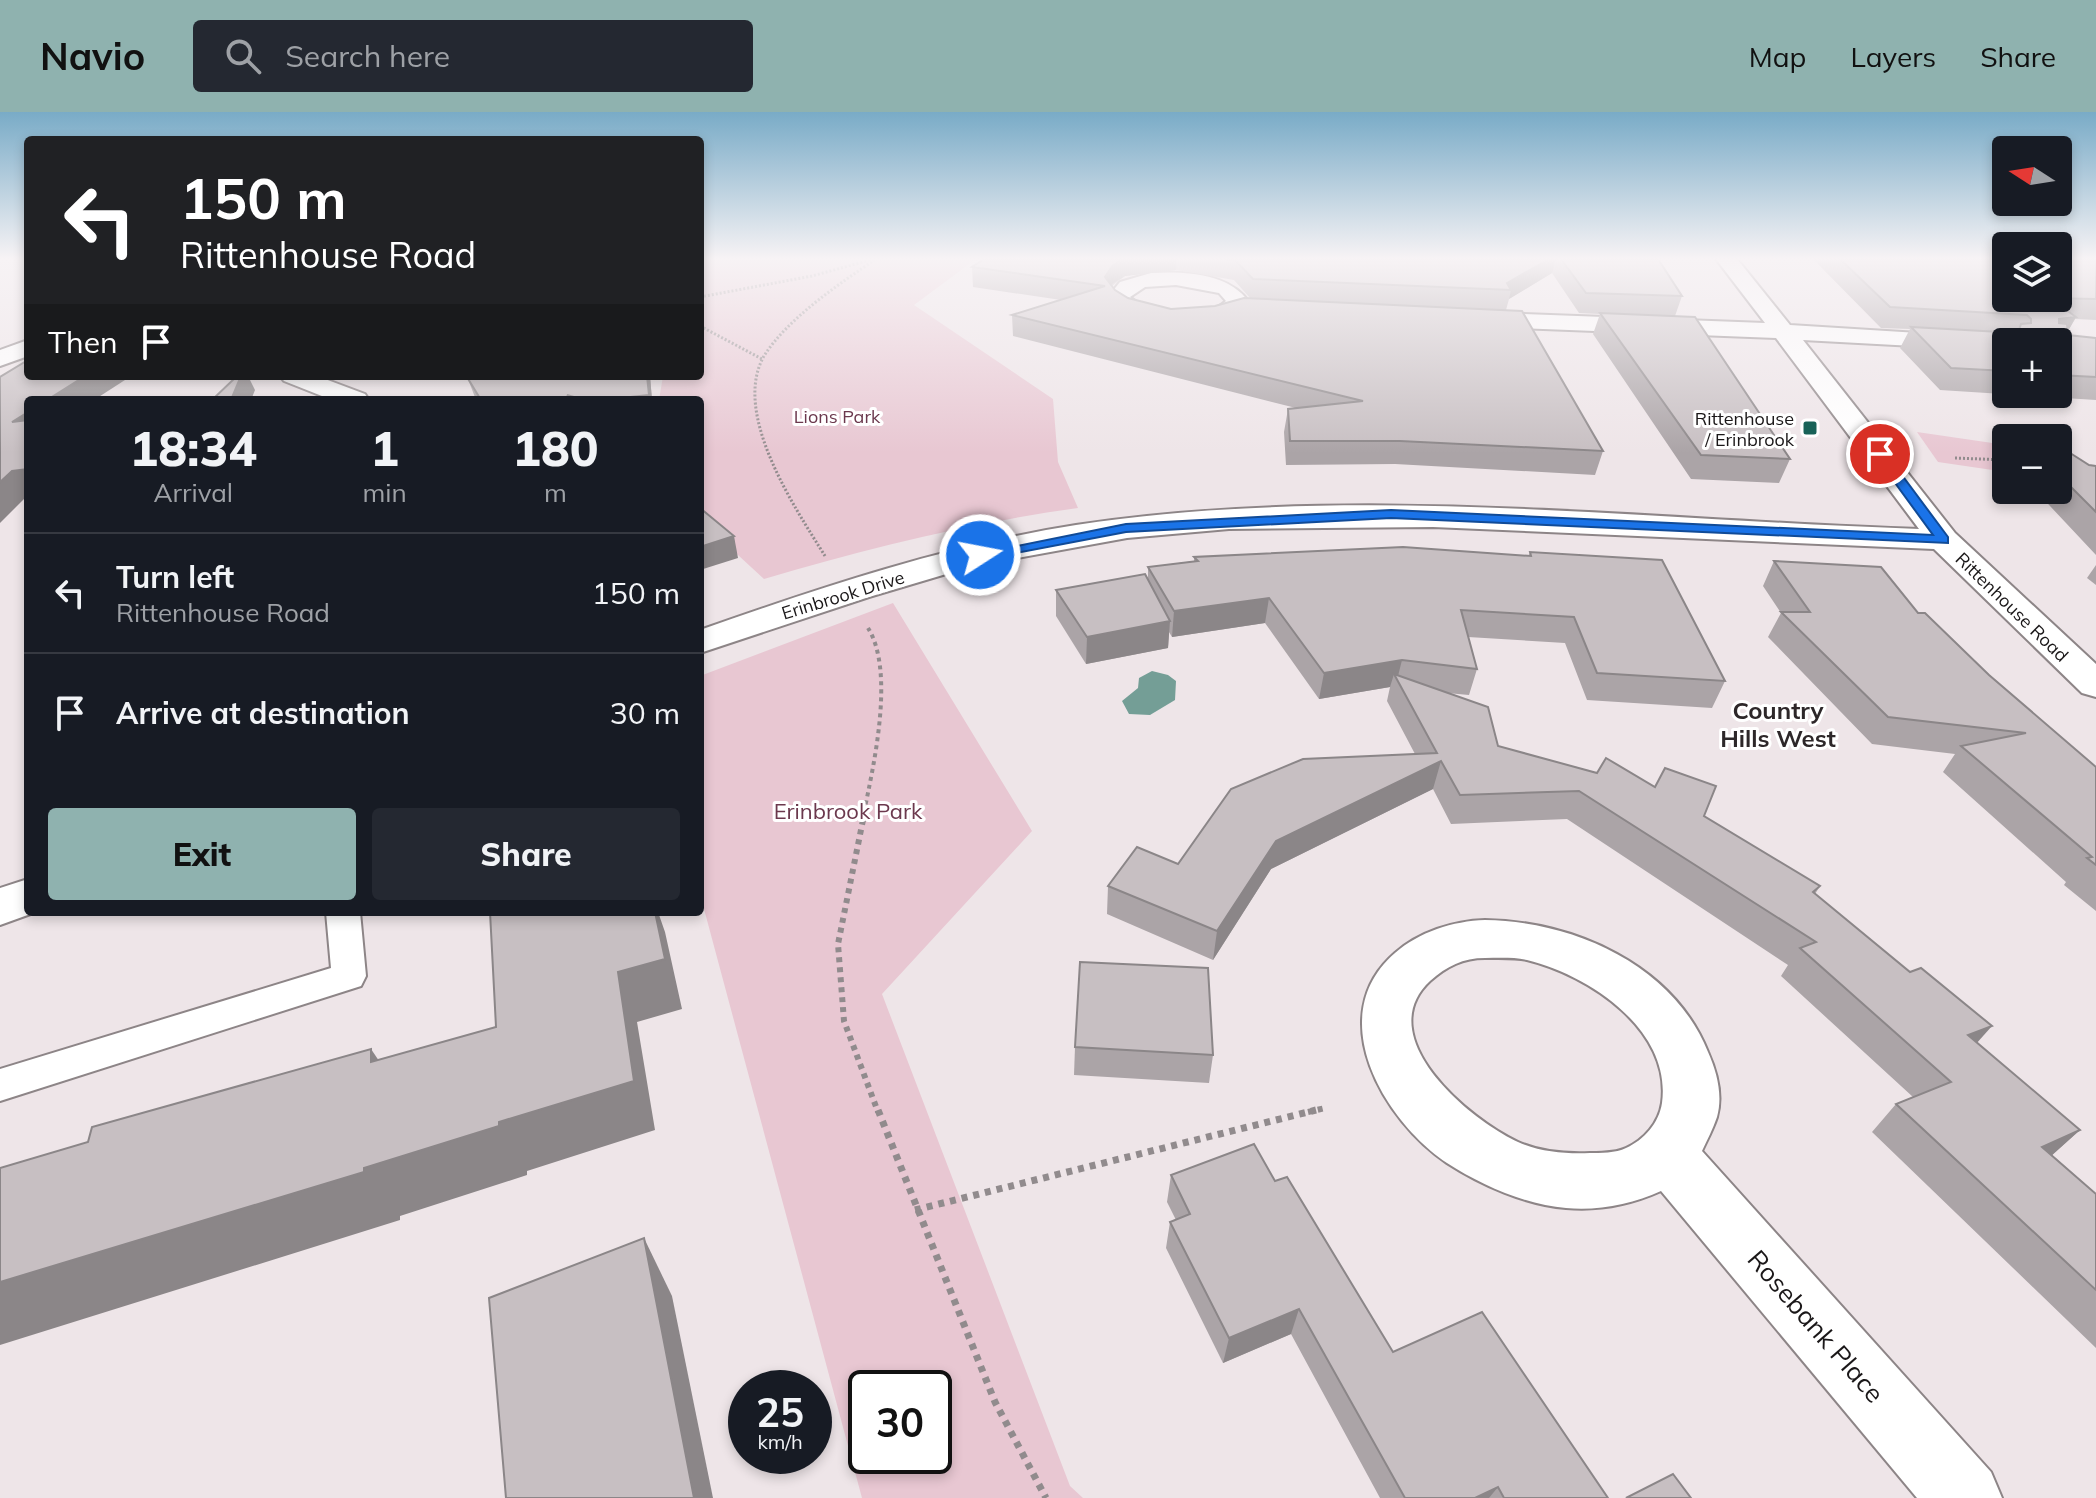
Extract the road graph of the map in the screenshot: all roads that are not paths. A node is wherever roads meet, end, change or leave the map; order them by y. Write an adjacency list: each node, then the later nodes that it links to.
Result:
1 (1593, 324): 3 (street)
2 (1778, 324): 3 (street, Rittenhouse Road)
3 (1784, 331): 4 (street); 9 (street, Rittenhouse Road)
4 (1992, 343)
5 (24, 349): 6 (street)
6 (0, 359)
7 (304, 380): 8 (street)
8 (346, 396)
9 (1943, 540): 10 (street, Erinbrook Drive); 11 (street, Rittenhouse Road)
10 (704, 641)
11 (2096, 685)
12 (24, 898): 13 (street)
13 (0, 907)
14 (343, 916): 15 (lane)
15 (0, 1085)
16 (1667, 1154): 16 (street); 17 (street, Rosebank Place)
17 (1965, 1498)

